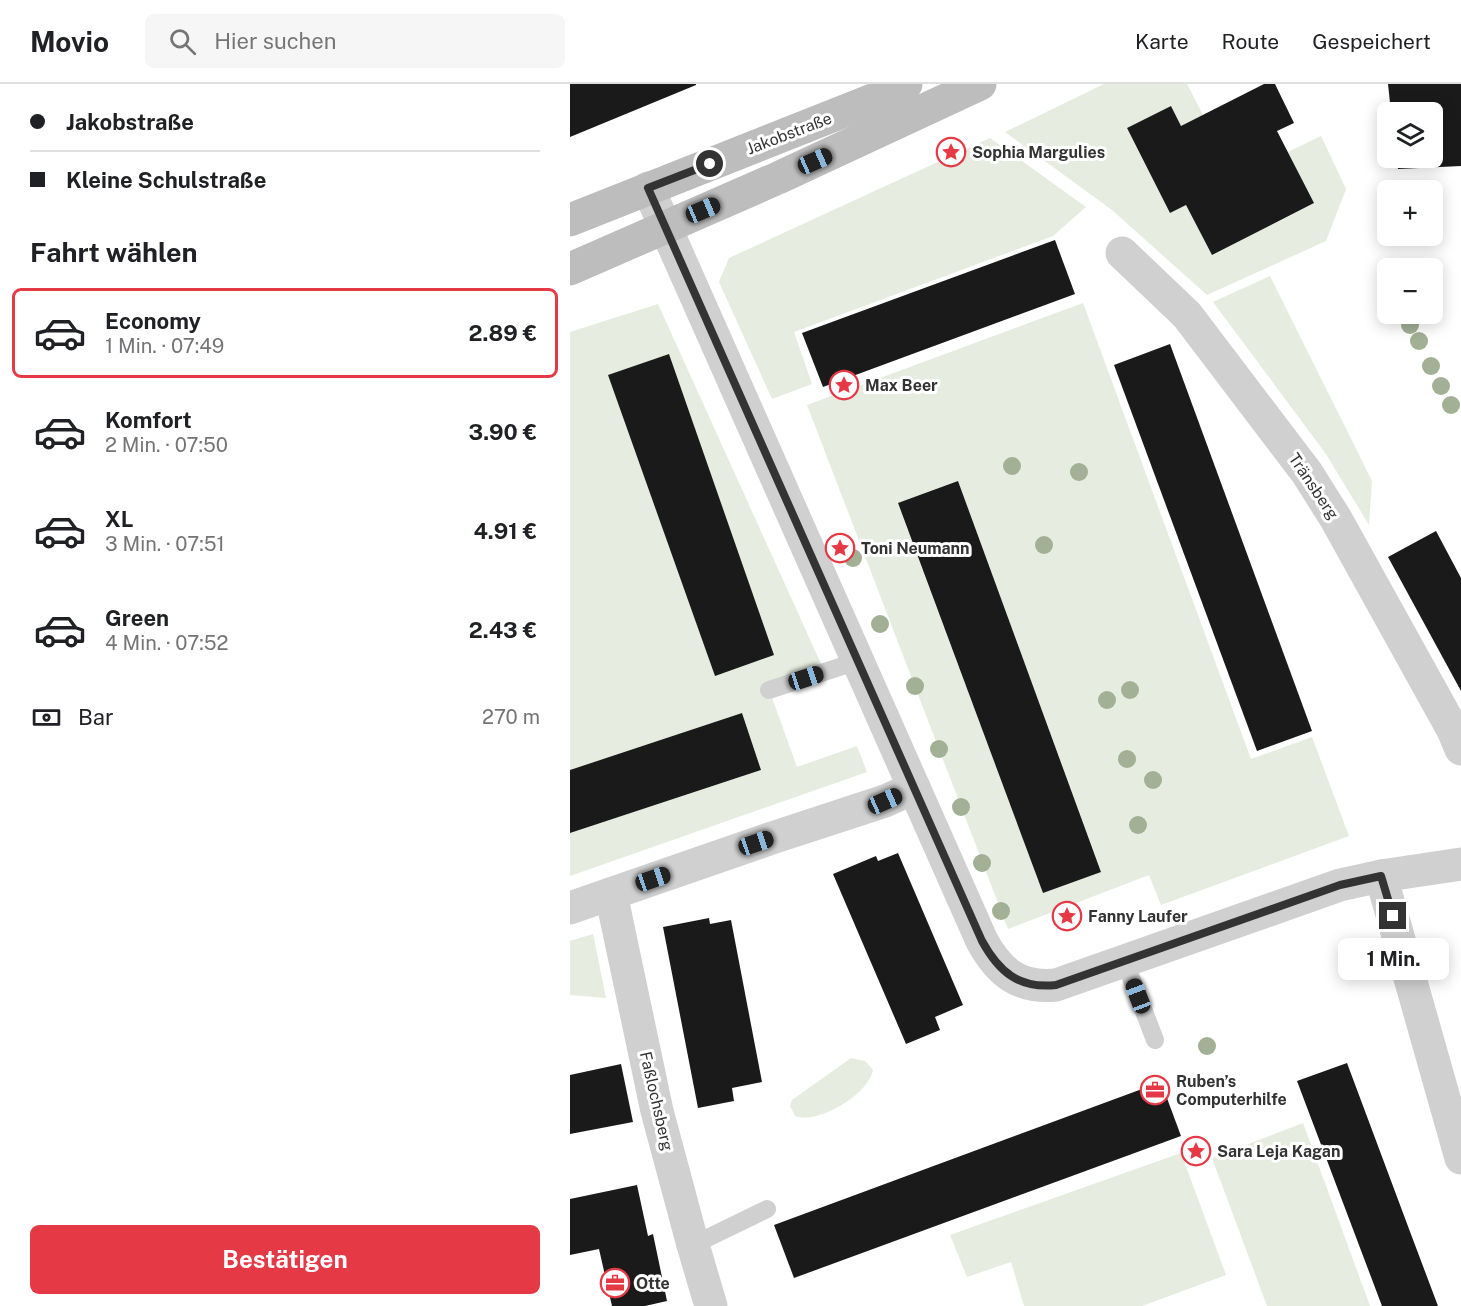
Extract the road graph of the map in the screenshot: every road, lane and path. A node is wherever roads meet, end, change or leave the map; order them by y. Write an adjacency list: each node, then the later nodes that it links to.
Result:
1 (906, 84): 3 (street)
2 (980, 84): 3 (street)
3 (876, 104): 4 (street, Jakobstraße); 6 (street, Jakobstraße)
4 (648, 188): 5 (street, Jakobstraße); 6 (street)
5 (570, 220)
6 (665, 227): 8 (street, Jakobstraße); 9 (street)
7 (1122, 253): 11 (street, Tränsberg)
8 (570, 269)
9 (858, 661): 10 (lane); 12 (street)
10 (769, 690)
11 (1461, 749)
12 (914, 788): 15 (street); 17 (street)
13 (1461, 864): 14 (street)
14 (1381, 876): 17 (street); 19 (street)
15 (612, 894): 16 (street); 21 (street, Faßlochsberg)
16 (570, 908)
17 (1125, 962): 18 (lane)
18 (1155, 1040)
19 (1461, 1158)
20 (767, 1209): 21 (lane)
21 (693, 1245): 22 (street, Faßlochsberg)
22 (711, 1306)

